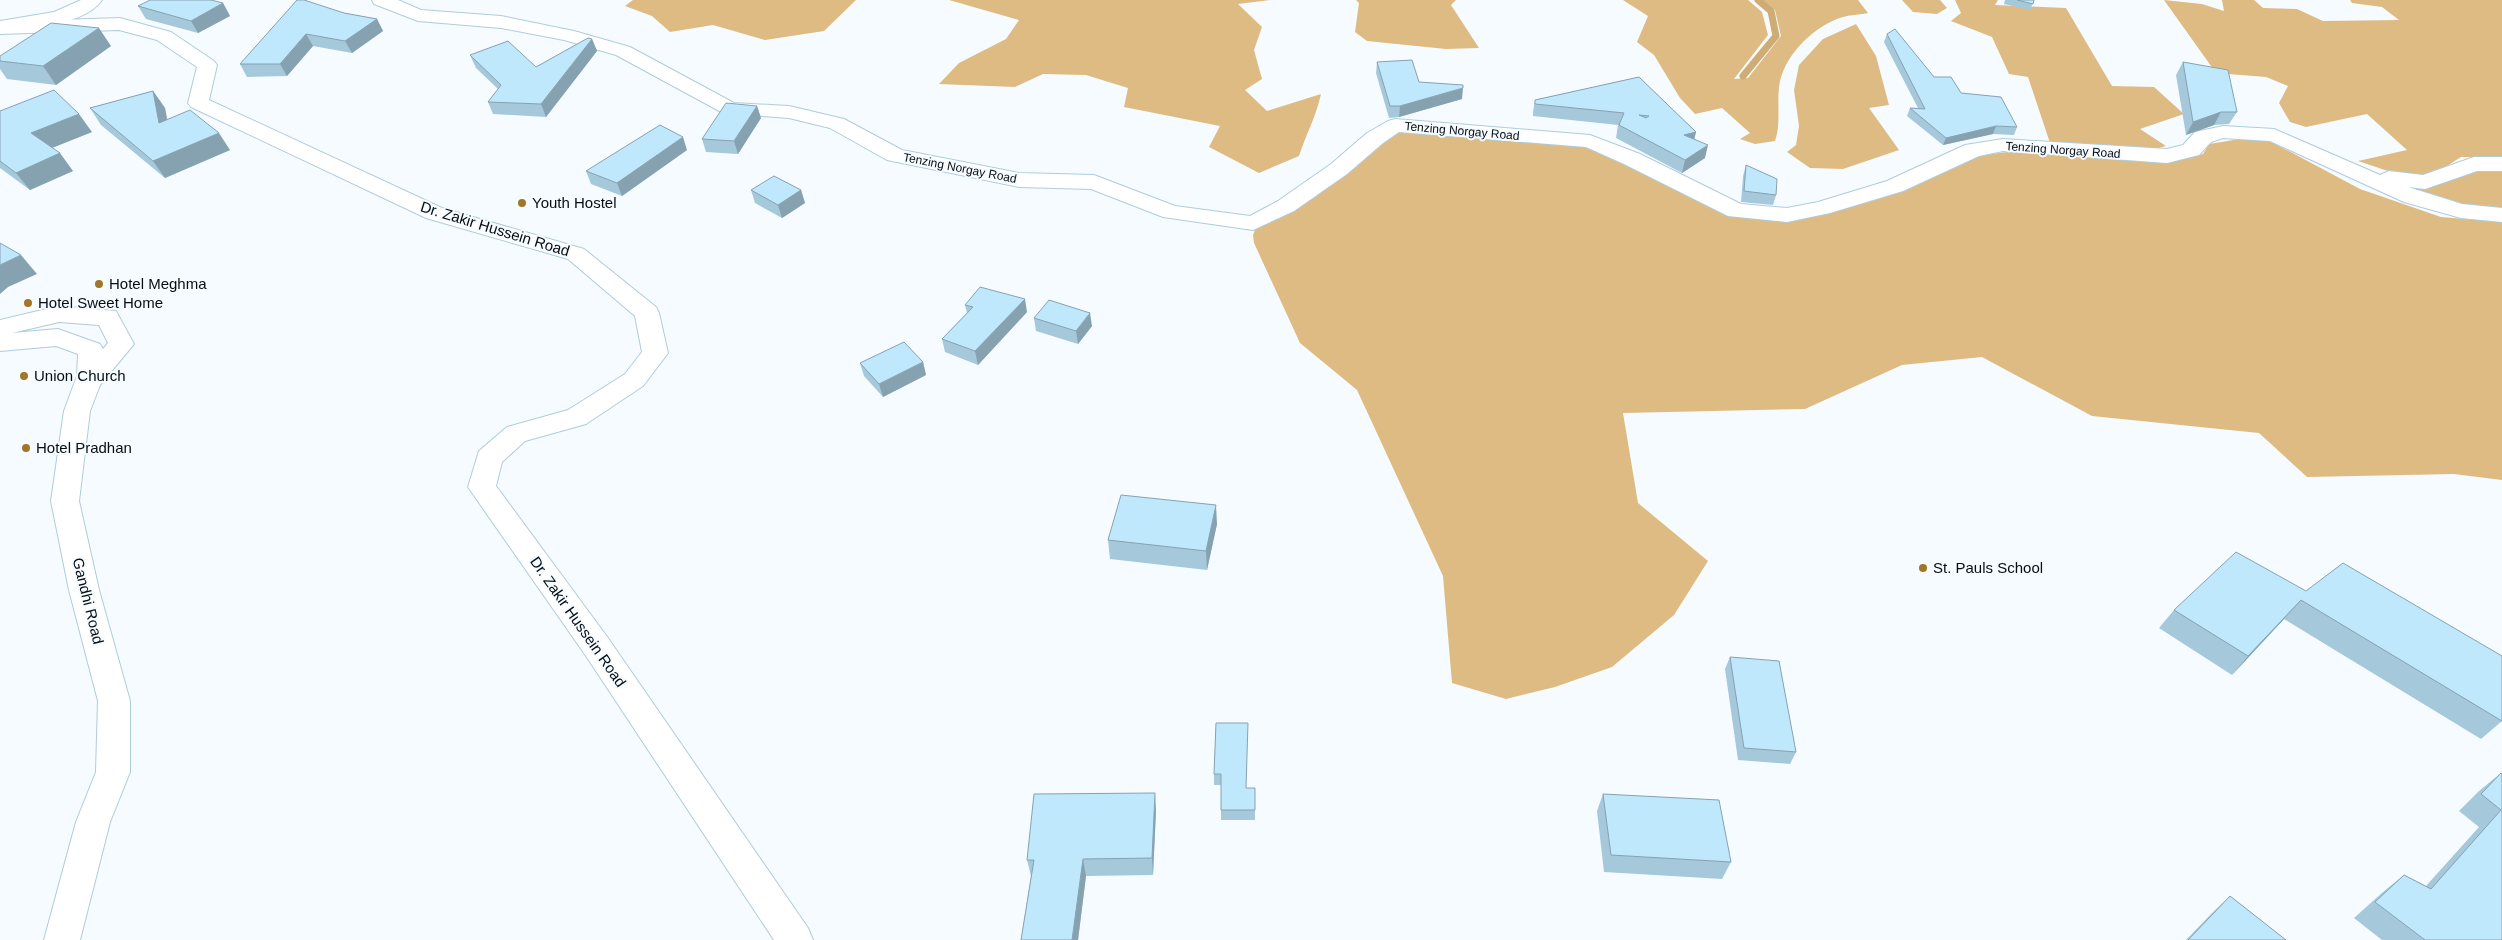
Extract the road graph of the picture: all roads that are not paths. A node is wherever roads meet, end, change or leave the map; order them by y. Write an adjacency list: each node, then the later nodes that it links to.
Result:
1 (93, 0): 3 (street)
2 (381, 0): 4 (street, Tenzing Norgay Road)
3 (0, 27): 11 (street, Dr. Zakir Hussein Road)
4 (2274, 136): 5 (street); 6 (street, Tenzing Norgay Road)
5 (2502, 164)
6 (2502, 215)
7 (0, 328): 9 (street)
8 (0, 343): 9 (street, Gandhi Road)
9 (86, 384): 10 (street, Gandhi Road)
10 (62, 940)
11 (796, 940)

